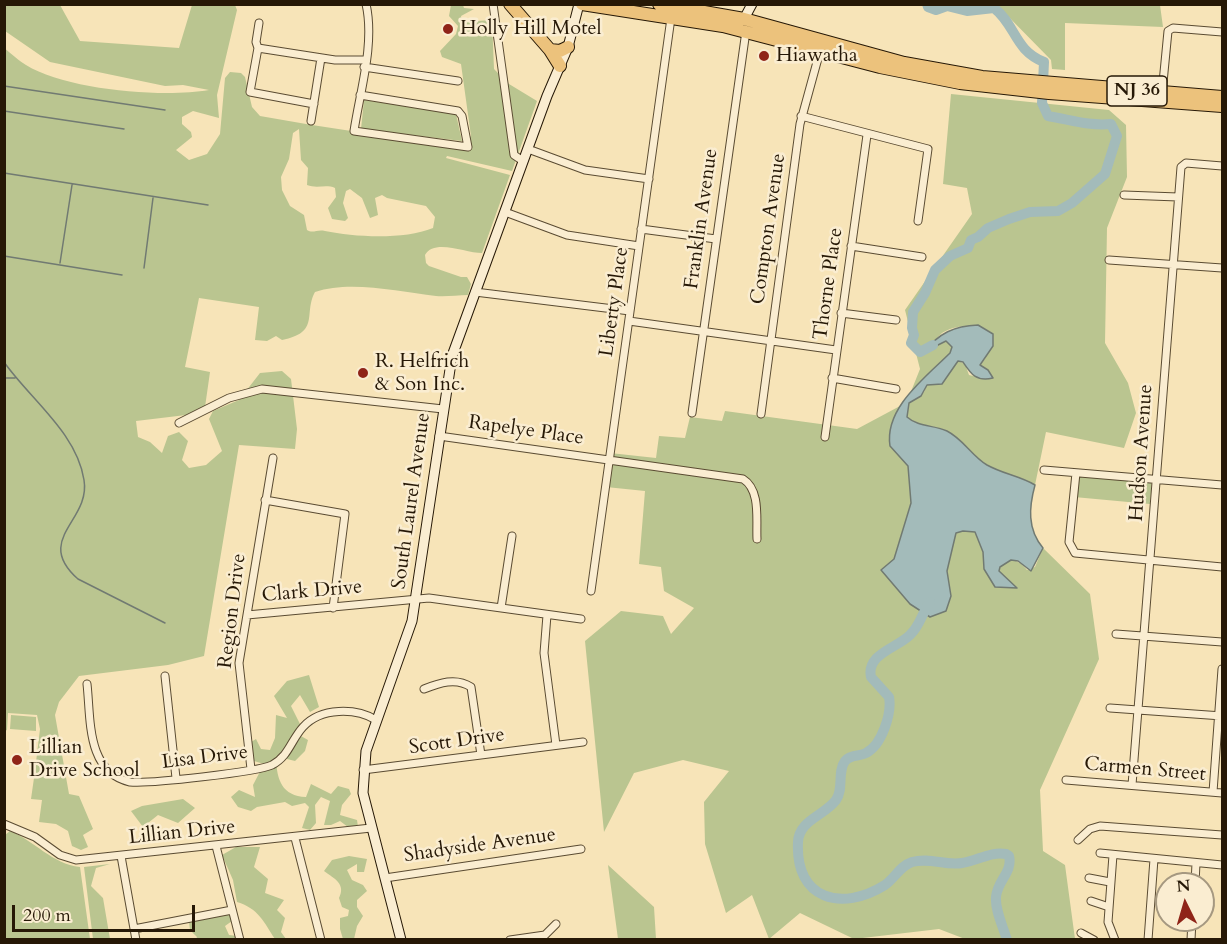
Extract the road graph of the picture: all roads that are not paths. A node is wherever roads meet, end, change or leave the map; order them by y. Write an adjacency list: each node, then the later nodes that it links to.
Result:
1 (366, 4): 18 (street)
2 (493, 4): 30 (street)
3 (510, 4): 15 (highway)
4 (580, 4): 9 (highway, NJ 36); 13 (street, South Laurel Avenue)
5 (659, 4): 8 (highway, NJ 36)
6 (702, 4): 8 (highway)
7 (752, 4): 11 (street)
8 (716, 13): 11 (highway, NJ 36)
9 (671, 18): 11 (highway, NJ 36); 32 (street, Liberty Place)
10 (259, 23): 14 (street)
11 (745, 25): 16 (highway, NJ 36); 21 (highway, NJ 36); 38 (street, Franklin Avenue)
12 (1222, 32): 22 (street)
13 (568, 47): 15 (highway); 19 (street, South Laurel Avenue)
14 (258, 48): 17 (street); 24 (street)
15 (550, 50): 19 (highway)
16 (820, 51): 21 (highway, NJ 36); 26 (street, Compton Avenue)
17 (321, 58): 18 (street); 24 (street)
18 (365, 63): 20 (street); 23 (street)
19 (560, 66): 29 (street, South Laurel Avenue)
20 (458, 81)
21 (1045, 88): 22 (highway, NJ 36); 25 (highway, NJ 36)
22 (1162, 93): 25 (highway, NJ 36)
23 (360, 95): 23 (street)
24 (314, 104): 27 (street)
25 (1222, 104)
26 (801, 116): 28 (street); 51 (street, Compton Avenue)
27 (311, 121)
28 (867, 135): 36 (street); 40 (street, Thorne Place)
29 (528, 149): 30 (street, South Laurel Avenue); 32 (street)
30 (523, 161): 35 (street, South Laurel Avenue)
31 (1222, 166): 34 (street, Hudson Avenue)
32 (649, 179): 37 (street, Liberty Place)
33 (1124, 195): 34 (street)
34 (1178, 197): 43 (street, Hudson Avenue)
35 (505, 212): 39 (street); 45 (street, South Laurel Avenue)
36 (918, 221)
37 (641, 230): 38 (street); 39 (street, Liberty Place)
38 (716, 239): 50 (street, Franklin Avenue)
39 (639, 246): 46 (street, Liberty Place)
40 (851, 246): 41 (street); 47 (street, Thorne Place)
41 (922, 256)
42 (1109, 260): 43 (street)
43 (1173, 264): 44 (street); 65 (street, Hudson Avenue)
44 (1222, 268)
45 (475, 292): 46 (street); 55 (street, South Laurel Avenue)
46 (630, 311): 49 (street, Liberty Place)
47 (841, 313): 48 (street); 52 (street, Thorne Place)
48 (896, 320)
49 (629, 321): 50 (street); 62 (street, Liberty Place)
50 (703, 331): 51 (street); 56 (street, Franklin Avenue)
51 (771, 340): 52 (street); 57 (street, Compton Avenue)
52 (836, 350): 53 (street, Thorne Place)
53 (832, 378): 54 (street); 60 (street, Thorne Place)
54 (896, 388)
55 (443, 410): 58 (street); 59 (street, South Laurel Avenue)
56 (692, 413)
57 (760, 414)
58 (179, 423)
59 (439, 436): 62 (street, Rapelye Place); 73 (street, South Laurel Avenue)
60 (825, 437)
61 (273, 458): 67 (street, Region Drive)
62 (608, 459): 69 (street, Rapelye Place); 72 (street, Liberty Place)
63 (1044, 471): 64 (street)
64 (1076, 473): 65 (street); 70 (street)
65 (1156, 479): 66 (street); 70 (street, Hudson Avenue)
66 (1222, 484)
67 (266, 501): 74 (street); 76 (street, Region Drive)
68 (512, 536): 75 (street)
69 (757, 539)
70 (1150, 561): 71 (street); 80 (street, Hudson Avenue)
71 (1222, 567)
72 (591, 591)
73 (417, 599): 74 (street, Clark Drive); 75 (street); 89 (street, South Laurel Avenue)
74 (333, 608): 76 (street, Clark Drive)
75 (501, 608): 77 (street)
76 (247, 615): 93 (street, Region Drive)
77 (547, 615): 78 (street); 91 (street)
78 (580, 619)
79 (1116, 634): 80 (street)
80 (1144, 636): 81 (street); 87 (street, Hudson Avenue)
81 (1222, 642)
82 (1222, 669): 88 (street)
83 (165, 676): 95 (street)
84 (87, 684): 95 (street, Lisa Drive)
85 (424, 689): 92 (street)
86 (1110, 708): 87 (street)
87 (1138, 710): 88 (street); 97 (street, Hudson Avenue)
88 (1221, 716): 98 (street)
89 (376, 720): 93 (street, Lisa Drive); 94 (street, South Laurel Avenue)
90 (583, 741): 91 (street, Scott Drive)
91 (556, 745): 92 (street, Scott Drive)
92 (481, 755): 94 (street, Scott Drive)
93 (251, 769): 95 (street, Lisa Drive)
94 (363, 770): 101 (street, South Laurel Avenue)
95 (176, 778)
96 (1066, 780): 97 (street, Carmen Street)
97 (1132, 785): 98 (street, Carmen Street)
98 (1213, 792): 99 (street, Carmen Street)
99 (1222, 793)
100 (5, 825): 109 (street, Lillian Drive)
101 (371, 828): 103 (street, Lillian Drive); 114 (street, South Laurel Avenue)
102 (1222, 835): 104 (street)
103 (295, 838): 105 (street, Lillian Drive); 125 (street)
104 (1078, 840)
105 (216, 846): 109 (street, Lillian Drive); 119 (street)
106 (581, 849): 114 (street, Shadyside Avenue)
107 (1100, 853): 108 (street)
108 (1113, 855): 110 (street); 116 (street)
109 (121, 856): 121 (street)
110 (1154, 860): 111 (street); 130 (street)
111 (1196, 863): 112 (street); 113 (street)
112 (1222, 865)
113 (1196, 872)
114 (385, 878): 126 (street, South Laurel Avenue)
115 (1089, 878): 116 (street)
116 (1110, 882): 118 (street)
117 (1091, 902): 118 (street)
118 (1109, 907): 129 (street)
119 (232, 910): 121 (street); 124 (street)
120 (556, 924): 127 (street)
121 (134, 929): 123 (street)
122 (1081, 933): 128 (street)
123 (136, 939)
124 (240, 939)
125 (321, 939)
126 (401, 939)
127 (510, 939)
128 (1094, 939)
129 (1115, 939)
130 (1148, 939)

